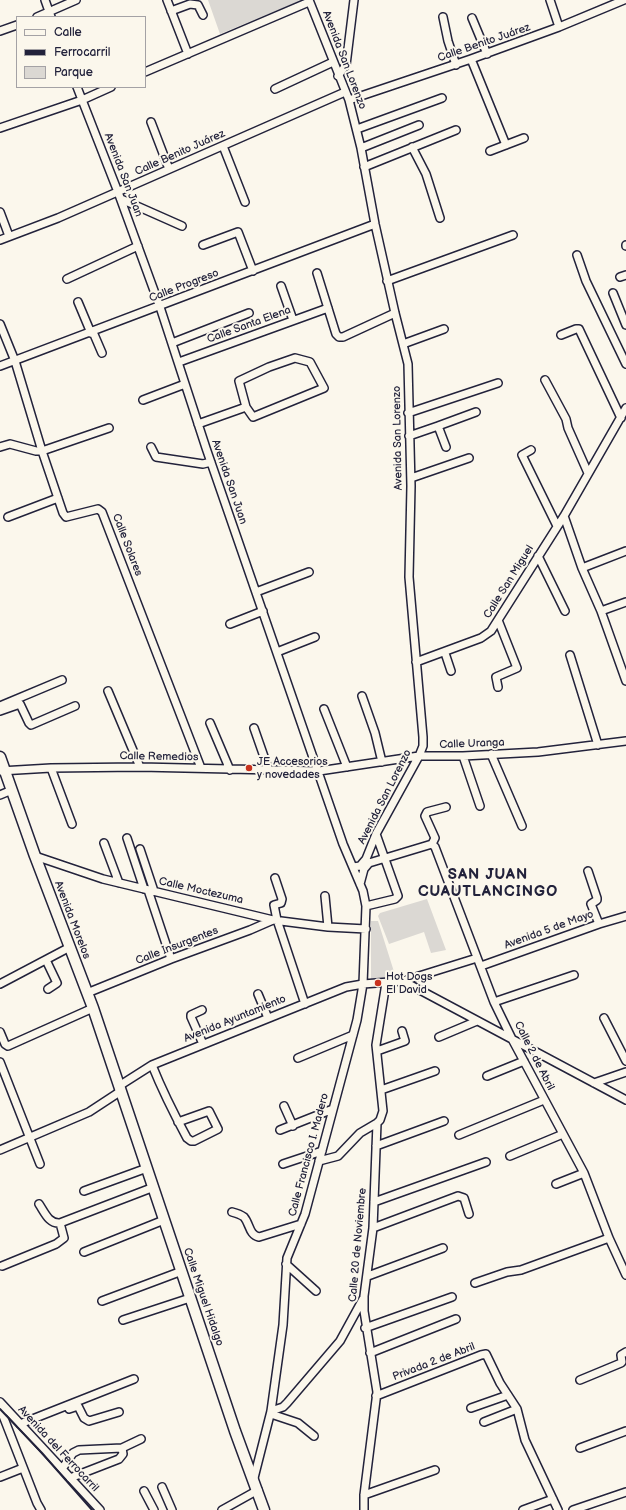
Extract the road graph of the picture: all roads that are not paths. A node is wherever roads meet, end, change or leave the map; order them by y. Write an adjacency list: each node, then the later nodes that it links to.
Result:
1 (45, 0): 9 (street)
2 (76, 0): 9 (street)
3 (167, 0): 8 (street)
4 (354, 0): 22 (street)
5 (550, 0): 14 (street)
6 (624, 0): 14 (street, Calle Benito Juárez)
7 (309, 1): 16 (street); 19 (street, Avenida San Lorenzo)
8 (171, 11): 10 (street); 16 (street)
9 (50, 14)
10 (203, 15)
11 (443, 17): 20 (street)
12 (472, 18): 17 (street)
13 (16, 25): 15 (street)
14 (559, 28): 17 (street, Calle Benito Juárez)
15 (0, 31)
16 (188, 54): 21 (street)
17 (487, 54): 18 (street, Calle Benito Juárez)
18 (471, 59): 20 (street, Calle Benito Juárez); 36 (street)
19 (333, 62): 22 (street, Avenida San Lorenzo); 25 (street)
20 (456, 64): 29 (street, Calle Benito Juárez)
21 (146, 72)
22 (338, 76): 26 (street, Avenida San Lorenzo)
23 (77, 88): 28 (street, Avenida San Juan)
24 (110, 88): 28 (street)
25 (275, 89)
26 (345, 92): 29 (street, Avenida San Lorenzo); 37 (street, Calle Benito Juárez)
27 (442, 98): 33 (street)
28 (82, 100): 32 (street); 43 (street, Avenida San Juan)
29 (349, 100): 33 (street, Avenida San Lorenzo)
30 (151, 122): 42 (street)
31 (419, 125): 39 (street)
32 (0, 128)
33 (356, 129): 39 (street, Avenida San Lorenzo)
34 (456, 130): 38 (street)
35 (524, 138): 36 (street)
36 (506, 145): 40 (street)
37 (223, 146): 42 (street, Calle Benito Juárez); 44 (street)
38 (412, 147): 41 (street); 46 (street)
39 (361, 148): 41 (street, Avenida San Lorenzo)
40 (490, 151)
41 (364, 167): 47 (street, Avenida San Lorenzo)
42 (169, 169): 43 (street, Calle Benito Juárez)
43 (119, 195): 48 (street); 50 (street, Calle Benito Juárez); 52 (street, Avenida San Juan)
44 (245, 202)
45 (0, 212): 50 (street)
46 (440, 218)
47 (375, 224): 55 (street, Calle Progreso); 58 (street, Avenida San Lorenzo)
48 (182, 226)
49 (513, 235): 58 (street)
50 (9, 236): 51 (street, Calle Benito Juárez)
51 (0, 240)
52 (138, 246): 57 (street); 62 (street, Avenida San Juan)
53 (202, 246): 55 (street)
54 (577, 255): 77 (street)
55 (253, 271): 62 (street, Calle Progreso)
56 (317, 273): 63 (street)
57 (67, 279)
58 (387, 281): 65 (street, Avenida San Lorenzo)
59 (281, 286): 66 (street)
60 (613, 293): 68 (street)
61 (78, 302): 70 (street)
62 (160, 307): 70 (street, Calle Progreso); 72 (street, Avenida San Juan)
63 (328, 308): 65 (street); 66 (street, Calle Santa Elena)
64 (249, 313): 72 (street)
65 (394, 313): 73 (street, Avenida San Lorenzo)
66 (293, 320): 76 (street, Calle Santa Elena)
67 (0, 324): 75 (street, Calle Solares)
68 (626, 325)
69 (444, 329): 73 (street)
70 (92, 332): 74 (street); 75 (street, Calle Progreso)
71 (561, 335): 87 (street)
72 (172, 342): 76 (street, Avenida San Juan)
73 (403, 344): 86 (street, Avenida San Lorenzo)
74 (102, 353)
75 (15, 361): 78 (street, Calle Progreso); 96 (street, Calle Solares)
76 (178, 362): 81 (street, Avenida San Juan)
77 (626, 364)
78 (0, 366)
79 (545, 380): 99 (street)
80 (498, 383): 86 (street)
81 (185, 384): 82 (street); 88 (street, Avenida San Juan)
82 (143, 400)
83 (246, 407): 83 (street); 88 (street)
84 (626, 408): 87 (street, Calle San Miguel)
85 (476, 412): 89 (street)
86 (408, 413): 91 (street, Avenida San Lorenzo)
87 (621, 418): 99 (street, Calle San Miguel)
88 (198, 424): 98 (street, Avenida San Juan)
89 (438, 426): 91 (street); 93 (street)
90 (109, 428): 96 (street)
91 (409, 436): 100 (street, Avenida San Lorenzo)
92 (151, 447): 98 (street)
93 (446, 447)
94 (0, 448): 96 (street)
95 (531, 450): 104 (street)
96 (42, 451): 101 (street, Calle Solares)
97 (469, 458): 100 (street)
98 (210, 462): 109 (street, Avenida San Juan)
99 (588, 473): 102 (street, Calle San Miguel)
100 (411, 478): 120 (street, Avenida San Lorenzo)
101 (58, 498): 103 (street); 144 (street, Calle Solares)
102 (564, 516): 104 (street, Calle San Miguel); 107 (street)
103 (8, 517)
104 (557, 526): 106 (street, Calle San Miguel)
105 (626, 551): 107 (street)
106 (538, 556): 112 (street); 114 (street, Calle San Miguel)
107 (582, 568): 113 (street)
108 (309, 572): 109 (street)
109 (256, 592): 111 (street, Avenida San Juan)
110 (626, 602): 113 (street)
111 (262, 611): 115 (street); 117 (street, Avenida San Juan)
112 (565, 611)
113 (601, 611): 121 (street)
114 (498, 620): 118 (street, Calle San Miguel); 125 (street)
115 (230, 624)
116 (315, 637): 117 (street)
117 (277, 652): 148 (street, Avenida San Juan)
118 (445, 653): 120 (street, Calle San Miguel); 122 (street)
119 (570, 655): 135 (street)
120 (416, 662): 137 (street, Avenida San Lorenzo)
121 (623, 664): 124 (street)
122 (451, 671)
123 (62, 680): 128 (street)
124 (626, 681)
125 (498, 686)
126 (108, 691): 143 (street)
127 (362, 696): 140 (street)
128 (0, 706)
129 (75, 706): 131 (street)
130 (324, 709): 141 (street)
131 (0, 711)
132 (210, 723): 145 (street)
133 (254, 728): 147 (street)
134 (626, 741): 135 (street, Calle Uranga)
135 (598, 745): 136 (street, Calle Uranga)
136 (491, 754): 138 (street, Calle Uranga); 154 (street)
137 (419, 756): 138 (street, Calle Uranga); 140 (street, Calle Uranga); 155 (street, Avenida San Lorenzo)
138 (463, 756): 152 (street)
139 (0, 757): 146 (street, Avenida Morelos)
140 (382, 762): 141 (street, Calle Uranga)
141 (347, 767): 148 (street, Calle Uranga)
142 (51, 768): 143 (street, Calle Remedios); 146 (street, Calle Remedios); 153 (street)
143 (140, 768): 144 (street, Calle Remedios)
144 (201, 768): 145 (street, Calle Remedios)
145 (230, 770): 147 (street, Calle Remedios)
146 (2, 771): 149 (street, Avenida Morelos)
147 (269, 771): 148 (street, Calle Remedios)
148 (319, 771): 162 (street, Avenida San Juan)
149 (12, 790): 150 (street); 160 (street, Avenida Morelos)
150 (0, 795)
151 (446, 806): 158 (street, Calle 2 de Abril)
152 (480, 806)
153 (72, 824)
154 (522, 826)
155 (376, 834): 161 (street); 162 (street, Avenida San Lorenzo)
156 (127, 838): 167 (street)
157 (104, 843): 165 (street)
158 (432, 844): 161 (street); 176 (street, Calle 2 de Abril)
159 (140, 849): 167 (street)
160 (35, 856): 165 (street, Calle Moctezuma); 175 (street, Avenida Morelos)
161 (385, 858): 166 (street); 169 (street)
162 (353, 867): 166 (street, Avenida San Juan)
163 (588, 871): 172 (street)
164 (275, 878): 171 (street)
165 (119, 883): 167 (street, Calle Moctezuma)
166 (360, 884): 169 (street, Calle Francisco I. Madero)
167 (148, 890): 171 (street, Calle Moctezuma); 177 (street)
168 (325, 896): 173 (street)
169 (366, 906): 174 (street, Calle Francisco I. Madero)
170 (626, 916): 172 (street, Avenida 5 de Mayo)
171 (275, 920): 173 (street, Calle Moctezuma); 177 (street, Calle Insurgentes); 189 (street)
172 (599, 924): 179 (street, Avenida 5 de Mayo)
173 (328, 927): 174 (street, Calle Moctezuma)
174 (366, 929): 184 (street, Calle Francisco I. Madero)
175 (70, 947): 178 (street); 186 (street, Avenida Morelos)
176 (477, 958): 179 (street, Calle 2 de Abril); 181 (street, Avenida Ayuntamiento)
177 (171, 959): 186 (street, Calle Insurgentes)
178 (46, 960): 183 (street); 185 (street)
179 (481, 966): 188 (street, Calle 2 de Abril)
180 (574, 975): 188 (street)
181 (403, 981): 182 (street, Avenida Ayuntamiento); 194 (street)
182 (386, 983): 184 (street, Avenida Ayuntamiento); 201 (street, Calle 20 de Noviembre)
183 (0, 984)
184 (363, 984): 189 (street, Avenida Ayuntamiento); 197 (street, Calle Francisco I. Madero)
185 (48, 989)
186 (87, 993): 190 (street, Avenida Morelos)
187 (258, 994): 192 (street)
188 (494, 1002): 199 (street, Calle 2 de Abril)
189 (304, 1004): 192 (street, Avenida Ayuntamiento)
190 (92, 1008): 196 (street); 211 (street, Avenida Morelos)
191 (202, 1010): 200 (street)
192 (268, 1018): 200 (street, Avenida Ayuntamiento)
193 (604, 1018): 204 (street)
194 (477, 1021): 198 (street); 199 (street)
195 (402, 1031): 201 (street)
196 (0, 1032)
197 (352, 1035): 202 (street); 216 (street, Calle Francisco I. Madero)
198 (439, 1037)
199 (512, 1039): 203 (street, Calle 2 de Abril); 210 (street)
200 (203, 1044): 206 (street, Avenida Ayuntamiento)
201 (377, 1051): 212 (street, Calle 20 de Noviembre)
202 (298, 1058)
203 (524, 1061): 209 (street); 213 (street, Calle 2 de Abril)
204 (626, 1061)
205 (0, 1062): 224 (street)
206 (152, 1065): 211 (street, Avenida Ayuntamiento); 218 (street)
207 (435, 1071): 212 (street)
208 (626, 1072): 210 (street)
209 (487, 1076)
210 (594, 1083): 214 (street)
211 (120, 1089): 224 (street, Avenida Ayuntamiento); 233 (street, Calle Miguel Hidalgo)
212 (381, 1090): 219 (street, Calle 20 de Noviembre)
213 (544, 1100): 222 (street, Calle 2 de Abril); 223 (street)
214 (626, 1100)
215 (284, 1106): 220 (street)
216 (333, 1109): 220 (street); 227 (street, Calle Francisco I. Madero)
217 (444, 1121): 225 (street)
218 (178, 1122): 218 (street)
219 (377, 1123): 225 (street, Calle 20 de Noviembre); 229 (street)
220 (293, 1126): 221 (street)
221 (280, 1130)
222 (563, 1134): 228 (street); 234 (street, Calle 2 de Abril)
223 (459, 1135)
224 (30, 1137): 226 (street, Avenida Ayuntamiento); 231 (street)
225 (376, 1146): 238 (street, Calle 20 de Noviembre)
226 (0, 1150)
227 (322, 1150): 229 (street, Calle Francisco I. Madero); 232 (street)
228 (510, 1156)
229 (319, 1161): 244 (street, Calle Francisco I. Madero)
230 (486, 1162): 238 (street)
231 (40, 1164)
232 (283, 1164)
233 (147, 1168): 236 (street, Calle Miguel Hidalgo); 237 (street)
234 (584, 1173): 235 (street); 246 (street, Calle 2 de Abril)
235 (556, 1184)
236 (154, 1187): 242 (street, Calle Miguel Hidalgo); 243 (street)
237 (84, 1191)
238 (374, 1202): 245 (street, Calle 20 de Noviembre)
239 (39, 1204): 243 (street)
240 (232, 1212): 244 (street)
241 (470, 1214): 245 (street)
242 (164, 1220): 248 (street); 251 (street, Calle Miguel Hidalgo)
243 (60, 1223): 250 (street)
244 (301, 1224): 249 (street, Calle Francisco I. Madero)
245 (373, 1228): 253 (street, Calle 20 de Noviembre)
246 (609, 1238): 252 (street, Calle 2 de Abril); 254 (street)
247 (443, 1248): 253 (street)
248 (84, 1252)
249 (286, 1264): 255 (street); 274 (street, Calle Francisco I. Madero)
250 (2, 1266)
251 (182, 1271): 258 (street, Calle Miguel Hidalgo); 259 (street)
252 (626, 1274)
253 (368, 1276): 256 (street, Calle 20 de Noviembre)
254 (475, 1283)
255 (316, 1291)
256 (364, 1296): 262 (street, Calle 20 de Noviembre); 274 (street)
257 (452, 1297): 262 (street)
258 (190, 1298): 261 (street); 288 (street, Calle Miguel Hidalgo)
259 (102, 1301)
260 (456, 1319): 264 (street)
261 (123, 1320)
262 (365, 1328): 264 (street, Calle 20 de Noviembre)
263 (626, 1352): 266 (street)
264 (370, 1353): 268 (street, Calle 20 de Noviembre)
265 (134, 1379): 277 (street)
266 (580, 1380)
267 (508, 1395): 268 (street, Privada 2 de Abril); 271 (street); 272 (street, Privada 2 de Abril)
268 (376, 1396): 293 (street, Calle 20 de Noviembre)
269 (0, 1402): 277 (street, Avenida del Ferrocarril)
270 (0, 1408): 275 (street)
271 (471, 1408)
272 (517, 1409): 276 (street); 294 (street, Privada 2 de Abril)
273 (119, 1412): 277 (street)
274 (271, 1413): 279 (street); 288 (street, Calle Francisco I. Madero)
275 (2, 1416): 283 (street)
276 (484, 1422)
277 (22, 1426): 284 (street, Avenida del Ferrocarril)
278 (626, 1431): 282 (street)
279 (314, 1436)
280 (141, 1439): 281 (street)
281 (122, 1448): 284 (street); 287 (street)
282 (580, 1448)
283 (23, 1468): 286 (street); 295 (street)
284 (62, 1469): 287 (street, Avenida del Ferrocarril)
285 (435, 1470): 293 (street)
286 (0, 1477)
287 (70, 1478): 296 (street, Avenida del Ferrocarril)
288 (254, 1478): 290 (street, Calle Miguel Hidalgo)
289 (162, 1486): 298 (street)
290 (258, 1490): 299 (street); 300 (street, Calle Miguel Hidalgo)
291 (144, 1491): 297 (street)
292 (626, 1492): 304 (street)
293 (364, 1495): 301 (street, Calle 20 de Noviembre)
294 (553, 1499): 302 (street); 303 (street, Privada 2 de Abril)
295 (41, 1510)
296 (100, 1510)
297 (154, 1510)
298 (172, 1510)
299 (222, 1510)
300 (264, 1510)
301 (364, 1510)
302 (523, 1510)
303 (558, 1510)
304 (573, 1510)

